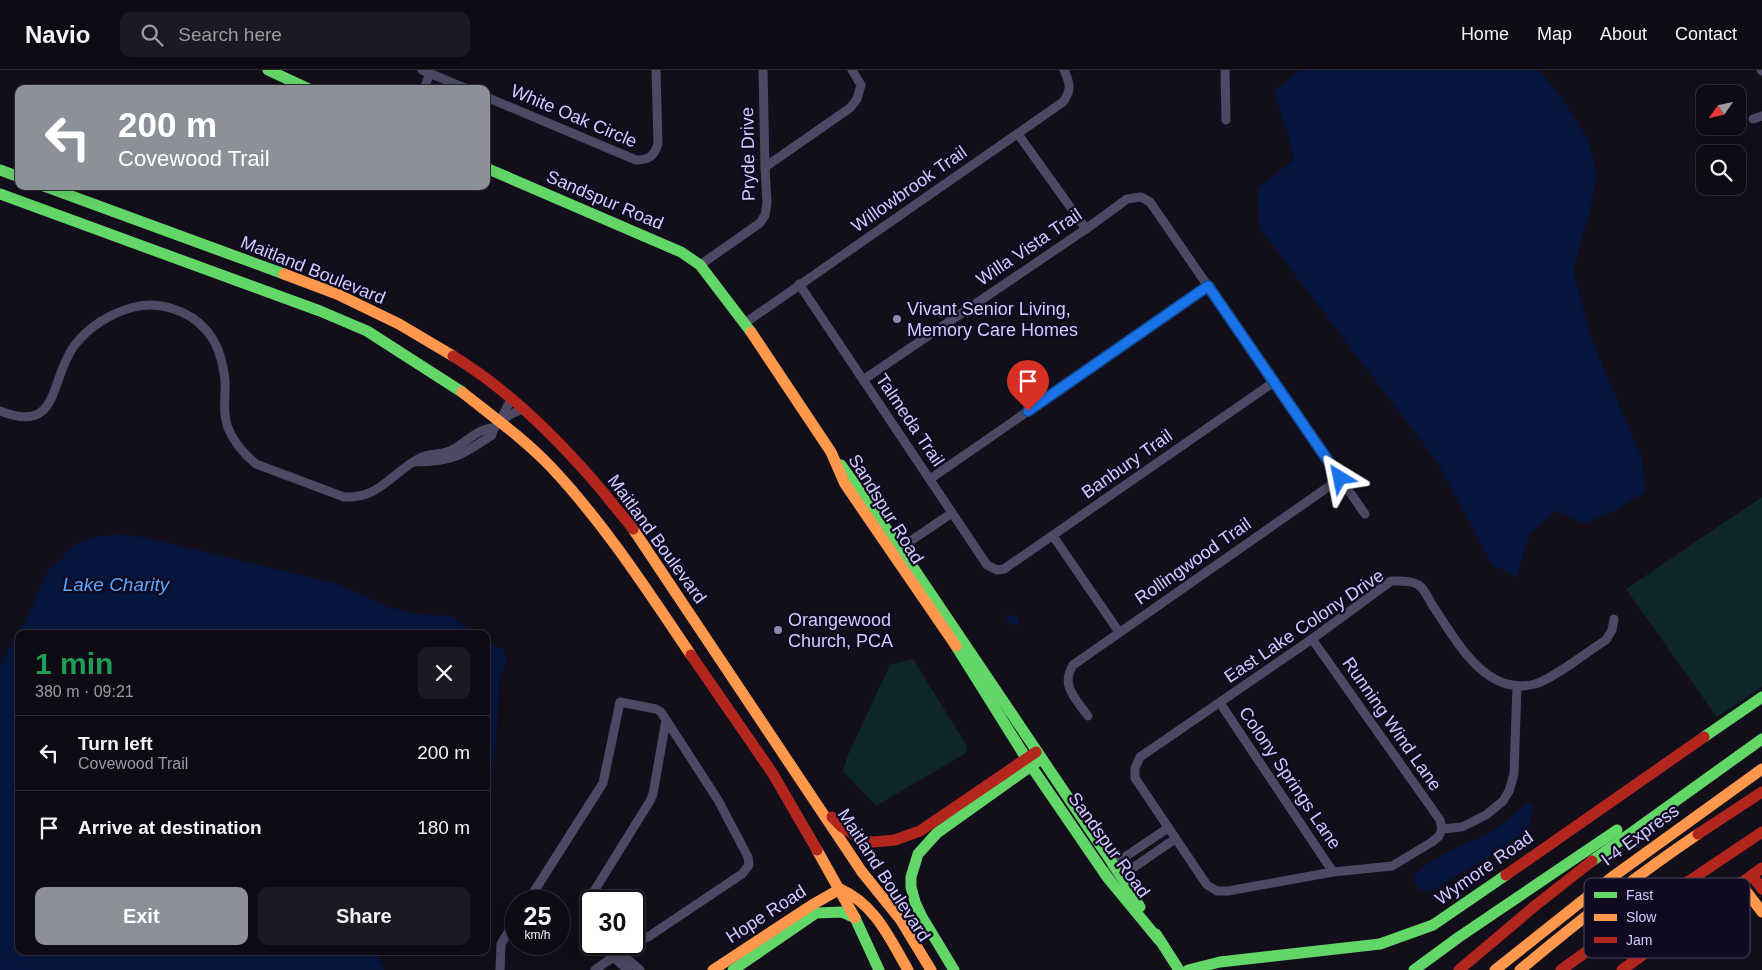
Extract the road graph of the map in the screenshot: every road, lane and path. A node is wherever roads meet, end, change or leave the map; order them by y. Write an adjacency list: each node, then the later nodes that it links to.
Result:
1 (268, 70): 8 (main road)
2 (656, 70): 11 (street, White Oak Circle)
3 (763, 70): 16 (street, Pryde Drive)
4 (852, 70): 16 (street)
5 (1064, 70): 15 (street, Willowbrook Trail)
6 (1225, 70): 14 (street)
7 (426, 72): 9 (street); 10 (street)
8 (300, 85)
9 (424, 85)
10 (457, 85)
11 (490, 99)
12 (1762, 116): 13 (street)
13 (1752, 119)
14 (1226, 120)
15 (1018, 134): 22 (street); 24 (street, Willowbrook Trail)
16 (764, 167): 23 (street, Pryde Drive)
17 (0, 170): 19 (main road)
18 (490, 170): 23 (main road, Sandspur Road)
19 (15, 176)
20 (55, 190): 29 (main road, Maitland Boulevard)
21 (0, 194): 32 (main road, Maitland Boulevard)
22 (1086, 229): 25 (street, Willa Vista Trail); 27 (street, Willa Vista Trail)
23 (700, 265): 26 (main road, Sandspur Road)
24 (799, 284): 26 (street, Willowbrook Trail); 27 (street, Talmeda Trail)
25 (1208, 286): 28 (street); 34 (street)
26 (745, 322): 38 (main road, Sandspur Road)
27 (863, 380): 34 (street, Talmeda Trail)
28 (1274, 382): 33 (street); 37 (street, Banbury Trail)
29 (511, 399): 30 (main road, Maitland Boulevard); 32 (street)
30 (522, 409): 32 (street); 49 (main road, Maitland Boulevard)
31 (0, 411): 32 (street)
32 (496, 424): 72 (main road, Maitland Boulevard)
33 (1340, 478): 36 (street); 41 (street, Rollingwood Trail)
34 (930, 479): 35 (street, Talmeda Trail)
35 (952, 513): 38 (street); 39 (street, Talmeda Trail)
36 (1365, 514)
37 (1053, 536): 39 (street, Banbury Trail); 41 (street)
38 (897, 551): 50 (main road, Sandspur Road); 51 (main road, Sandspur Road)
39 (997, 570)
40 (1614, 619): 43 (street)
41 (1119, 632): 46 (street, Rollingwood Trail)
42 (1312, 640): 43 (street, East Lake Colony Drive); 45 (street, East Lake Colony Drive); 56 (street, Running Wind Lane)
43 (1517, 686): 56 (street)
44 (1762, 697): 103 (main road, Wymore Road)
45 (1220, 703): 55 (street, East Lake Colony Drive); 64 (street, Colony Springs Lane)
46 (1088, 716)
47 (666, 720): 73 (street); 74 (street); 83 (street)
48 (1762, 739): 54 (main road)
49 (782, 752): 51 (main road); 63 (main road, Maitland Boulevard)
50 (1039, 755): 51 (main road); 61 (main road, Sandspur Road)
51 (1028, 762): 67 (main road, Sandspur Road); 101 (main road)
52 (1762, 770): 68 (main road, I-4 Express)
53 (1762, 792): 69 (main road, I-4 Express)
54 (1672, 803): 81 (main road); 106 (main road)
55 (1168, 828): 58 (street, East Lake Colony Drive); 59 (street)
56 (1442, 829): 64 (street, East Lake Colony Drive)
57 (1762, 832): 70 (main road)
58 (1175, 839): 60 (street); 64 (street, East Lake Colony Drive)
59 (1135, 850): 60 (street); 61 (street)
60 (1142, 861): 66 (street)
61 (1113, 865): 66 (main road, Sandspur Road); 67 (street)
62 (1762, 868): 65 (main road)
63 (862, 872): 99 (main road, Maitland Boulevard); 100 (main road)
64 (1333, 872)
65 (1752, 875): 71 (main road); 75 (main road)
66 (1121, 876): 67 (street); 84 (main road, Sandspur Road)
67 (1107, 877): 84 (main road, Sandspur Road)
68 (1610, 878)
69 (1636, 878)
70 (1694, 878)
71 (1748, 878)
72 (840, 889): 80 (main road, Maitland Boulevard); 95 (main road, Hope Road); 98 (main road)
73 (535, 890)
74 (595, 890)
75 (1762, 890)
76 (1750, 896): 78 (main road)
77 (1584, 898): 107 (main road, I-4 Express)
78 (1762, 912)
79 (1584, 917): 108 (main road, I-4 Express)
80 (855, 918): 96 (main road, Hope Road); 97 (main road, Maitland Boulevard)
81 (1459, 937): 104 (main road); 105 (main road)
82 (505, 938): 91 (street)
83 (645, 938)
84 (1159, 940): 102 (main road, Sandspur Road)
85 (1584, 954): 90 (main road)
86 (613, 955): 92 (street)
87 (620, 955): 93 (street)
88 (624, 955): 94 (street)
89 (1638, 958): 109 (main road)
90 (1563, 969)
91 (500, 970)
92 (595, 970)
93 (628, 970)
94 (640, 970)
95 (713, 970)
96 (733, 970)
97 (879, 970)
98 (908, 970)
99 (924, 970)
100 (932, 970)
101 (954, 970)
102 (1179, 970)
103 (1188, 970)
104 (1414, 970)
105 (1423, 970)
106 (1459, 970)
107 (1495, 970)
108 (1520, 970)
109 (1622, 970)

